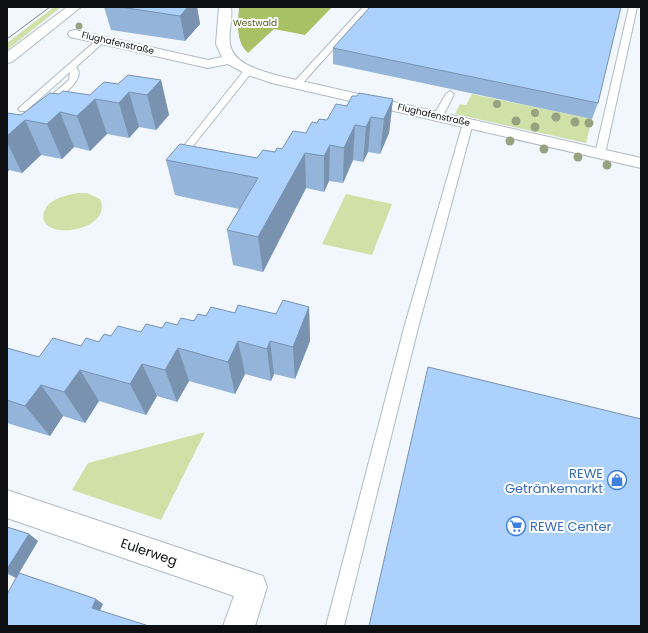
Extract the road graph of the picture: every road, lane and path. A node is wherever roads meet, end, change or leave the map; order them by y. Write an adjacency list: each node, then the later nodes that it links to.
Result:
1 (74, 7): 7 (street)
2 (225, 7): 8 (street)
3 (367, 7): 11 (lane)
4 (633, 7): 18 (lane)
5 (75, 34): 6 (street, Flughafenstraße)
6 (105, 41): 8 (street, Flughafenstraße); 9 (lane)
7 (7, 59)
8 (231, 59): 10 (street, Flughafenstraße)
9 (72, 69): 13 (lane); 14 (lane)
10 (249, 70): 11 (street, Flughafenstraße); 17 (lane)
11 (297, 84): 15 (street, Flughafenstraße)
12 (450, 94): 15 (lane)
13 (23, 109)
14 (37, 112)
15 (438, 116): 16 (street, Flughafenstraße)
16 (468, 123): 18 (street, Flughafenstraße); 22 (lane)
17 (186, 149)
18 (600, 154): 19 (street, Flughafenstraße)
19 (641, 163)
20 (7, 504): 21 (street, Eulerweg)
21 (240, 626)
22 (334, 626)

